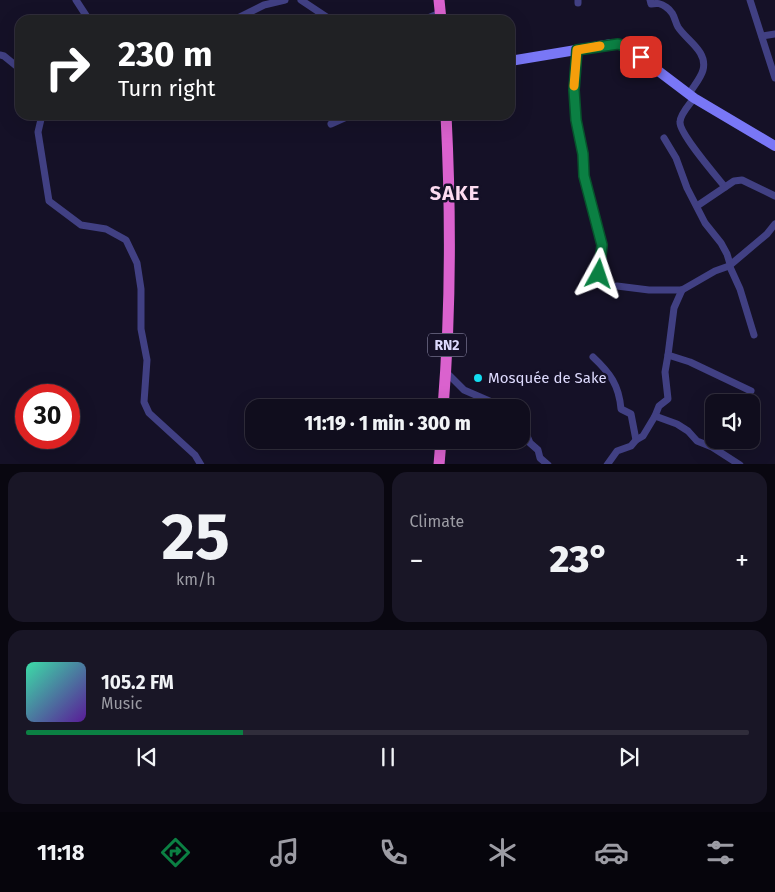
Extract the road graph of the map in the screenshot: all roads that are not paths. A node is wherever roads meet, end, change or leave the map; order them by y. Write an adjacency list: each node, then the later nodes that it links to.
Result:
1 (76, 0): 7 (street)
2 (285, 0): 8 (street)
3 (301, 0): 9 (street)
4 (439, 0): 10 (highway)
5 (650, 0): 18 (street)
6 (750, 0): 12 (street)
7 (85, 15)
8 (244, 15)
9 (324, 15)
10 (440, 15)
11 (775, 34): 12 (street)
12 (762, 36): 17 (street)
13 (577, 50): 15 (main road); 18 (main road); 30 (street)
14 (0, 55): 16 (street)
15 (515, 60)
16 (15, 65)
17 (775, 78)
18 (692, 96): 24 (main road); 25 (street)
19 (41, 120): 44 (street)
20 (340, 120): 22 (street)
21 (444, 120): 36 (highway, RN2)
22 (331, 124)
23 (664, 138): 27 (street)
24 (775, 146)
25 (724, 187): 26 (street); 27 (street)
26 (775, 196)
27 (696, 206): 29 (street)
28 (775, 224): 29 (street)
29 (730, 264): 32 (street); 33 (street)
30 (599, 274)
31 (617, 286): 32 (street)
32 (682, 290): 34 (street)
33 (754, 335)
34 (668, 355): 37 (street); 40 (street)
35 (593, 357): 41 (street)
36 (446, 372): 38 (highway, RN2); 39 (street)
37 (751, 391)
38 (444, 399)
39 (485, 399)
40 (656, 416): 41 (street); 48 (street)
41 (636, 440): 47 (street)
42 (530, 444): 46 (street)
43 (440, 449): 45 (highway)
44 (201, 464)
45 (439, 464)
46 (548, 464)
47 (607, 464)
48 (740, 464)

